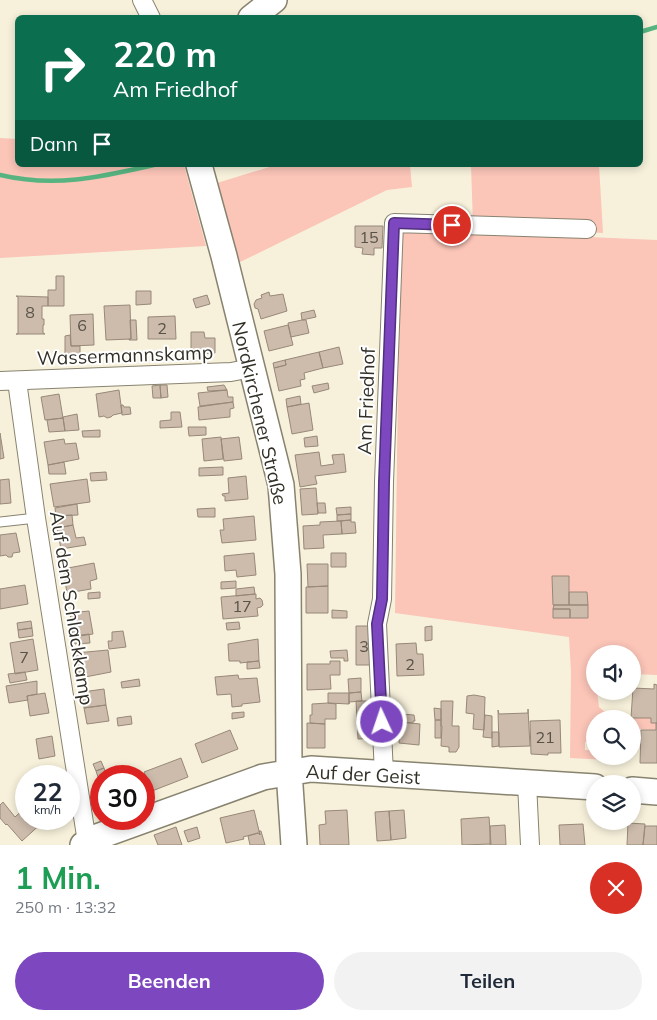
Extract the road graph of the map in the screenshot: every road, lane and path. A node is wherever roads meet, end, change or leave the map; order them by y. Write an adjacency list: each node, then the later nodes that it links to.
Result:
1 (142, 0): 3 (street)
2 (274, 0): 4 (street)
3 (150, 15)
4 (255, 15)
5 (201, 171): 7 (street, Nordkirchener Straße)
6 (587, 229): 12 (street, Am Friedhof)
7 (252, 368): 8 (street, Wassermannskamp); 11 (street, Nordkirchener Straße)
8 (8, 381): 9 (street, Auf dem Schlackkamp)
9 (36, 518): 10 (lane); 17 (street, Auf dem Schlackkamp)
10 (0, 522)
11 (289, 772): 12 (street, Auf der Geist); 17 (street, Auf der Geist); 18 (street, Nordkirchener Straße)
12 (384, 774): 13 (street, Auf der Geist)
13 (527, 783): 14 (street, Auf der Geist); 19 (street)
14 (586, 786)
15 (641, 791): 16 (street)
16 (657, 792)
17 (85, 844)
18 (294, 845)
19 (530, 845)

